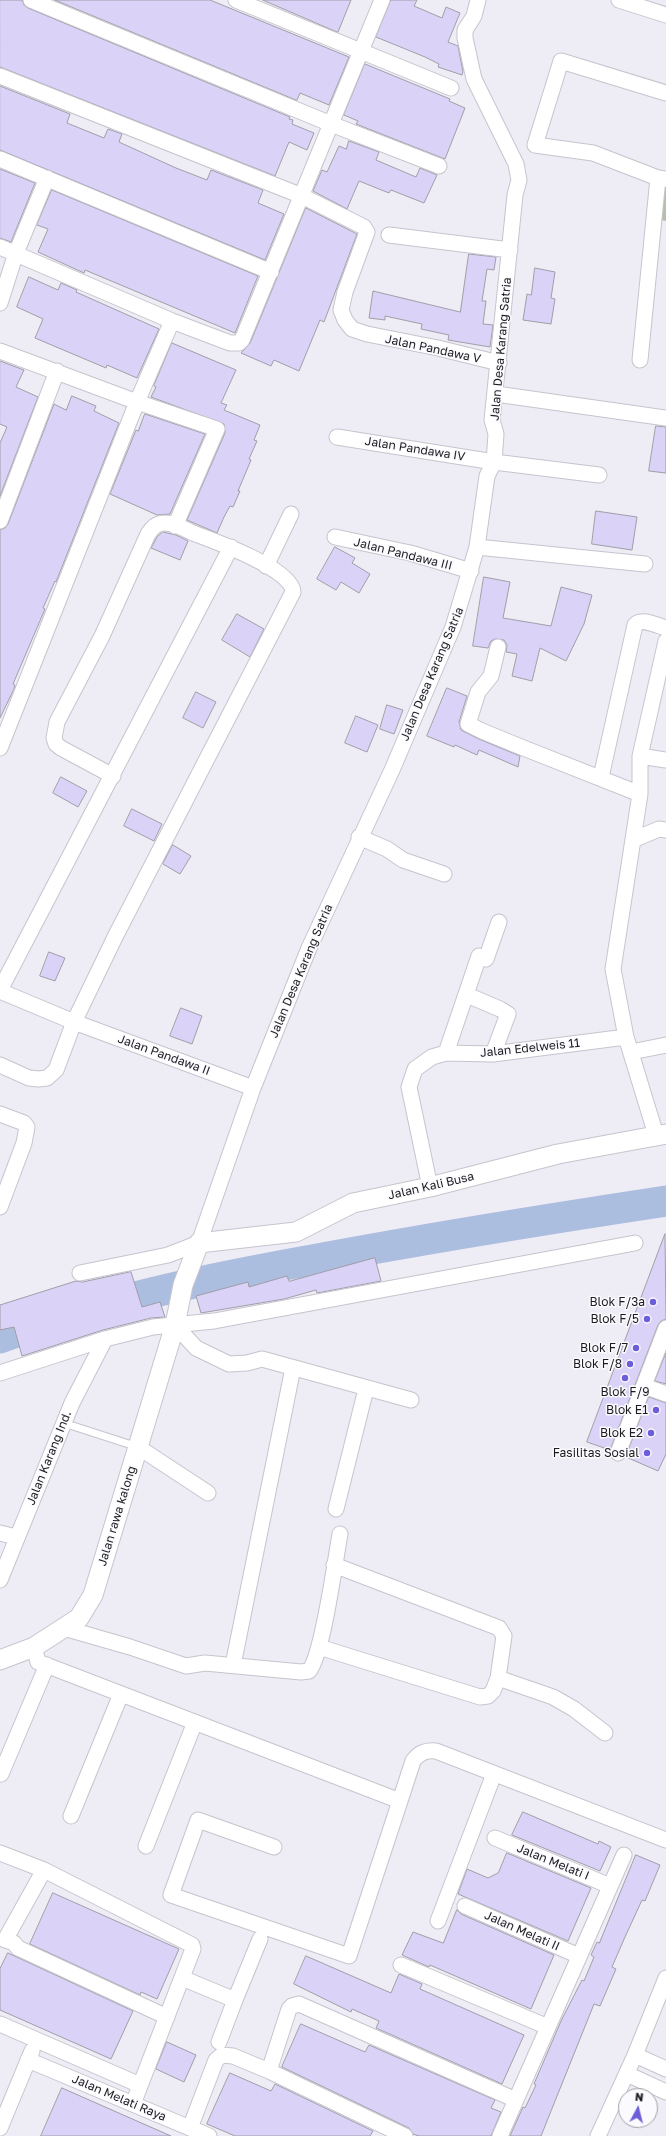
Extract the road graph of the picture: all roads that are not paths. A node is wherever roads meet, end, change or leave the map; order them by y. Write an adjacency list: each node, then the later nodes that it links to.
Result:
1 (31, 0): 11 (street)
2 (236, 0): 7 (street)
3 (382, 0): 7 (street)
4 (478, 0): 19 (street, Jalan Desa Karang Satria)
5 (619, 0): 6 (street)
6 (666, 15)
7 (360, 51): 9 (street); 11 (street)
8 (0, 76): 16 (street)
9 (451, 88)
10 (666, 93): 15 (street)
11 (331, 124): 13 (street); 16 (street)
12 (0, 159): 14 (street)
13 (438, 166)
14 (47, 178): 20 (street); 21 (street)
15 (662, 179): 25 (street)
16 (302, 196): 21 (street); 26 (street, Jalan Pandawa V)
17 (389, 235): 19 (street)
18 (0, 247): 20 (street)
19 (510, 250): 26 (street, Jalan Desa Karang Satria)
20 (16, 253): 22 (street); 23 (street)
21 (271, 272): 23 (street)
22 (0, 303)
23 (172, 321): 29 (street)
24 (0, 350): 27 (street)
25 (640, 360)
26 (499, 364): 28 (street, Jalan Desa Karang Satria)
27 (57, 371): 29 (street); 35 (street)
28 (496, 394): 30 (street); 32 (street, Jalan Desa Karang Satria)
29 (137, 402): 36 (street); 47 (street)
30 (666, 418)
31 (337, 437): 32 (street, Jalan Pandawa IV)
32 (494, 462): 33 (street, Jalan Pandawa IV); 39 (street, Jalan Desa Karang Satria)
33 (599, 475)
34 (291, 514): 41 (street)
35 (0, 521)
36 (175, 526): 38 (street); 50 (street)
37 (336, 537): 42 (street, Jalan Pandawa III)
38 (231, 547): 41 (street); 50 (street)
39 (477, 547): 40 (street); 42 (street, Jalan Desa Karang Satria)
40 (645, 564)
41 (266, 566): 60 (street)
42 (471, 571): 54 (street, Jalan Desa Karang Satria)
43 (666, 628): 51 (street)
44 (666, 641): 46 (street)
45 (498, 647): 51 (street)
46 (663, 669): 48 (street)
47 (0, 748)
48 (640, 756): 49 (street); 52 (street)
49 (666, 760)
50 (113, 776): 58 (street)
51 (601, 777): 52 (street)
52 (640, 794): 55 (street)
53 (666, 830): 55 (street)
54 (359, 837): 56 (street); 67 (street, Jalan Desa Karang Satria)
55 (634, 838): 61 (street)
56 (444, 874)
57 (499, 922): 59 (street)
58 (0, 991): 60 (street, Jalan Pandawa II)
59 (467, 995): 64 (street); 65 (street)
60 (74, 1022): 66 (street); 67 (street, Jalan Pandawa II)
61 (626, 1037): 63 (street); 65 (street, Jalan Edelweis 11)
62 (666, 1045): 63 (street)
63 (631, 1052): 69 (street)
64 (446, 1053): 65 (street, Jalan Edelweis 11); 70 (street, Jalan Edelweis 11)
65 (493, 1054)
66 (0, 1065)
67 (253, 1088): 73 (street, Jalan Desa Karang Satria)
68 (0, 1114): 71 (street)
69 (661, 1135): 70 (street, Jalan Kali Busa)
70 (430, 1187): 73 (street, Jalan Kali Busa)
71 (0, 1207)
72 (635, 1243): 75 (street)
73 (196, 1251): 74 (street); 75 (street, Jalan Desa Karang Satria)
74 (80, 1273)
75 (175, 1324): 77 (street); 78 (street); 85 (street, Jalan rawa kalong)
76 (666, 1328): 80 (street)
77 (105, 1339): 79 (street); 91 (street, Jalan Karang Ind.)
78 (293, 1368): 81 (street); 99 (street)
79 (0, 1373)
80 (644, 1386): 82 (street); 86 (street)
81 (366, 1389): 83 (street); 88 (street)
82 (666, 1394)
83 (410, 1400)
84 (73, 1426): 85 (lane)
85 (138, 1447): 87 (street); 94 (street, Jalan rawa kalong)
86 (618, 1453)
87 (208, 1493)
88 (336, 1509)
89 (0, 1533): 91 (street)
90 (340, 1534): 92 (street)
91 (16, 1537): 93 (street, Jalan Karang Ind.)
92 (334, 1565): 95 (street); 100 (street)
93 (0, 1580)
94 (64, 1628): 96 (street, Jalan rawa kalong); 99 (street)
95 (318, 1646): 99 (street); 100 (street)
96 (34, 1647): 97 (street, Jalan rawa kalong); 98 (street)
97 (0, 1660)
98 (46, 1665): 101 (street); 104 (street)
99 (233, 1665)
100 (498, 1678): 103 (street)
101 (121, 1694): 102 (street); 107 (street)
102 (194, 1722): 106 (street); 110 (street)
103 (605, 1733)
104 (1, 1774)
105 (494, 1774): 106 (street); 109 (street); 117 (street)
106 (400, 1801): 111 (street)
107 (72, 1816)
108 (495, 1838): 115 (street, Jalan Melati I)
109 (666, 1840)
110 (146, 1846)
111 (274, 1847)
112 (0, 1853): 114 (street)
113 (624, 1855): 115 (street)
114 (44, 1870): 121 (street); 124 (street)
115 (610, 1886): 119 (street)
116 (465, 1906): 119 (street, Jalan Melati II)
117 (438, 1921)
118 (260, 1939): 123 (street)
119 (579, 1956): 126 (street)
120 (401, 1965): 126 (street)
121 (182, 1978): 123 (street); 124 (street)
122 (666, 1978): 129 (street)
123 (235, 2000): 128 (street)
124 (167, 2017): 134 (street)
125 (0, 2024): 127 (street)
126 (548, 2027): 136 (street)
127 (36, 2041): 130 (street); 134 (street)
128 (219, 2042)
129 (635, 2056): 131 (street); 133 (street)
130 (28, 2060): 137 (street, Jalan Melati Raya); 138 (street)
131 (666, 2069)
132 (269, 2071): 136 (street); 139 (street); 141 (street)
133 (627, 2074): 135 (street); 143 (street)
134 (140, 2085): 137 (street)
135 (666, 2092)
136 (516, 2100): 142 (street)
137 (133, 2104): 139 (street, Jalan Melati Raya)
138 (0, 2128)
139 (190, 2128): 140 (street, Jalan Melati Raya)
140 (209, 2136)
141 (405, 2136)
142 (500, 2136)
143 (598, 2136)

